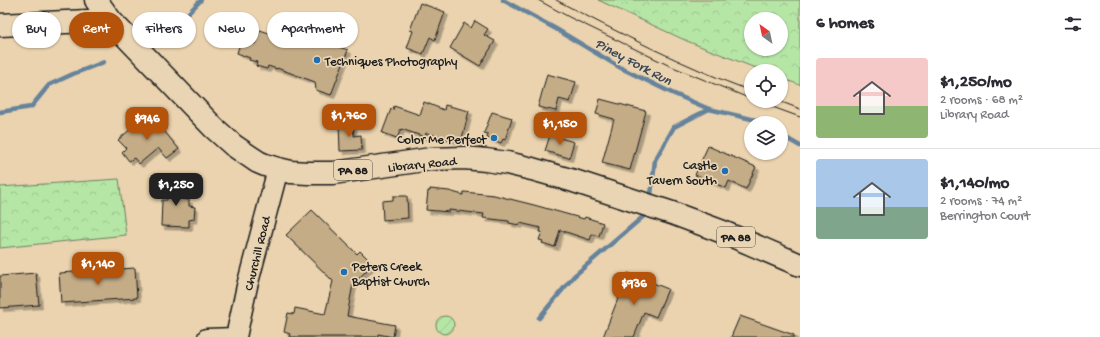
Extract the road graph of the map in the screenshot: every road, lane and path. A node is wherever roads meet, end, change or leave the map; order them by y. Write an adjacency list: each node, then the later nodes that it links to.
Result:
1 (96, 0): 2 (main road, Library Road / PA 88)
2 (104, 12)
3 (69, 22): 4 (main road)
4 (0, 25)
5 (124, 35): 6 (main road, Library Road / PA 88)
6 (278, 170): 7 (main road, Library Road / PA 88); 9 (street, Churchill Road)
7 (800, 265)
8 (206, 337): 9 (street)
9 (236, 337)

